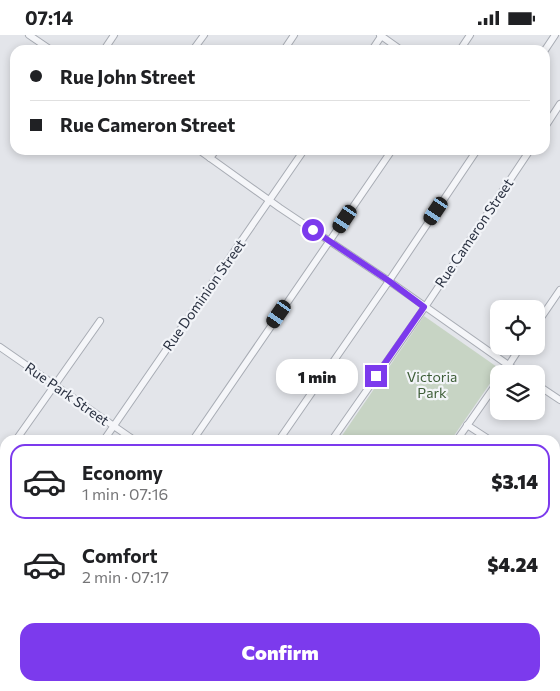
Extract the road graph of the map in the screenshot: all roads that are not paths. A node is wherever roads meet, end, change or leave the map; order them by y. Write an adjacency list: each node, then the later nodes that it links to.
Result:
1 (29, 35): 3 (street)
2 (381, 35): 4 (street)
3 (44, 45)
4 (394, 45)
5 (560, 103): 6 (street)
6 (550, 119)
7 (206, 155): 13 (street)
8 (212, 155): 13 (street)
9 (301, 155): 14 (street, Rue Dominion Street)
10 (389, 155): 15 (street)
11 (474, 155): 16 (street)
12 (527, 155): 18 (street, Rue Cameron Street)
13 (210, 158): 14 (street)
14 (270, 200): 15 (street); 29 (street, Rue Dominion Street)
15 (330, 241): 16 (street); 33 (street)
16 (389, 281): 18 (street); 34 (street)
17 (560, 290): 19 (street)
18 (424, 307): 23 (street); 35 (street, Rue Cameron Street)
19 (545, 312)
20 (100, 321): 24 (street)
21 (0, 347): 24 (street, Rue Park Street)
22 (515, 355): 23 (street)
23 (508, 365)
24 (55, 385): 29 (street, Rue Park Street); 30 (street)
25 (545, 390): 27 (street)
26 (490, 393): 28 (street)
27 (560, 400)
28 (467, 425): 36 (street); 37 (street)
29 (114, 426): 31 (street, Rue Dominion Street); 32 (street, Rue Park Street)
30 (20, 435)
31 (108, 435)
32 (127, 435)
33 (196, 435)
34 (282, 435)
35 (335, 435)
36 (460, 435)
37 (482, 435)

